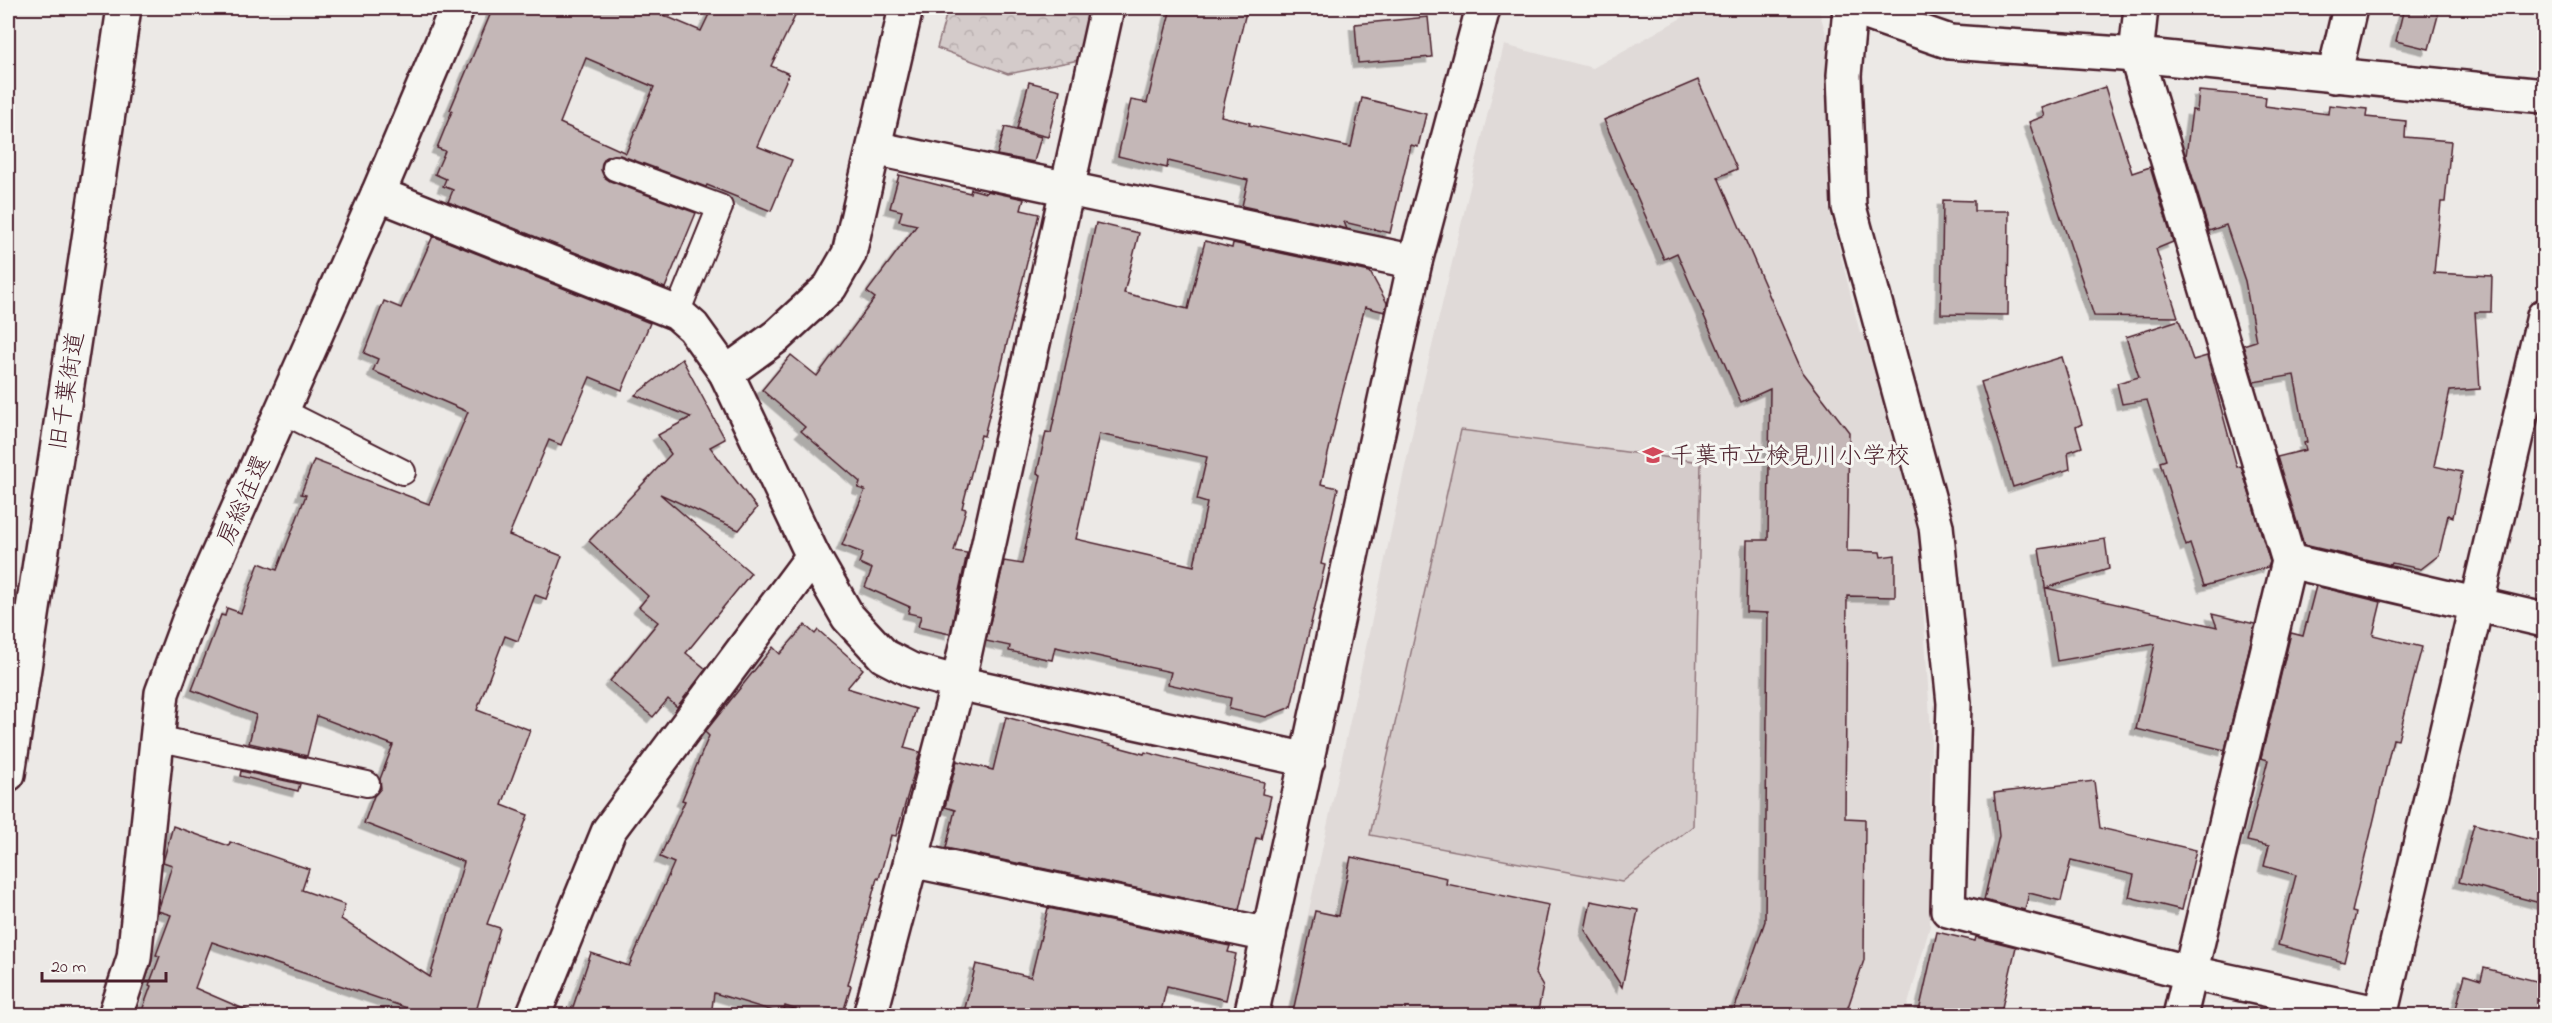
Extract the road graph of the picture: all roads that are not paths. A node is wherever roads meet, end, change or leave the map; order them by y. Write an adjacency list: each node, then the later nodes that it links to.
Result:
1 (124, 8): 29 (street, 旧千葉街道)
2 (457, 8): 15 (street, 房総往還)
3 (906, 8): 12 (street)
4 (1107, 8): 14 (street)
5 (1483, 8): 16 (street)
6 (1851, 8): 9 (street); 33 (street)
7 (2141, 8): 9 (street)
8 (2350, 8): 10 (street)
9 (2136, 55): 10 (street); 23 (street)
10 (2334, 76): 11 (street)
11 (2544, 96)
12 (874, 148): 14 (street); 19 (street)
13 (615, 168): 17 (lane)
14 (1067, 190): 16 (street); 26 (street)
15 (378, 194): 17 (street); 20 (street, 房総往還)
16 (1415, 262): 28 (street)
17 (677, 313): 19 (street)
18 (2544, 316): 24 (street)
19 (726, 373): 22 (street)
20 (282, 411): 21 (lane); 27 (street, 房総往還)
21 (403, 472)
22 (813, 556): 26 (street); 36 (street)
23 (2289, 561): 24 (street); 33 (street)
24 (2478, 603): 25 (street); 34 (street)
25 (2544, 620)
26 (958, 683): 28 (street); 31 (street)
27 (157, 738): 30 (lane); 35 (street, 房総往還)
28 (1308, 760): 32 (street)
29 (8, 774)
30 (367, 784)
31 (911, 860): 32 (street); 37 (street)
32 (1269, 935): 38 (street)
33 (2191, 973): 34 (street); 39 (street)
34 (2380, 1015)
35 (115, 1016)
36 (533, 1016)
37 (870, 1016)
38 (1251, 1016)
39 (2180, 1016)

